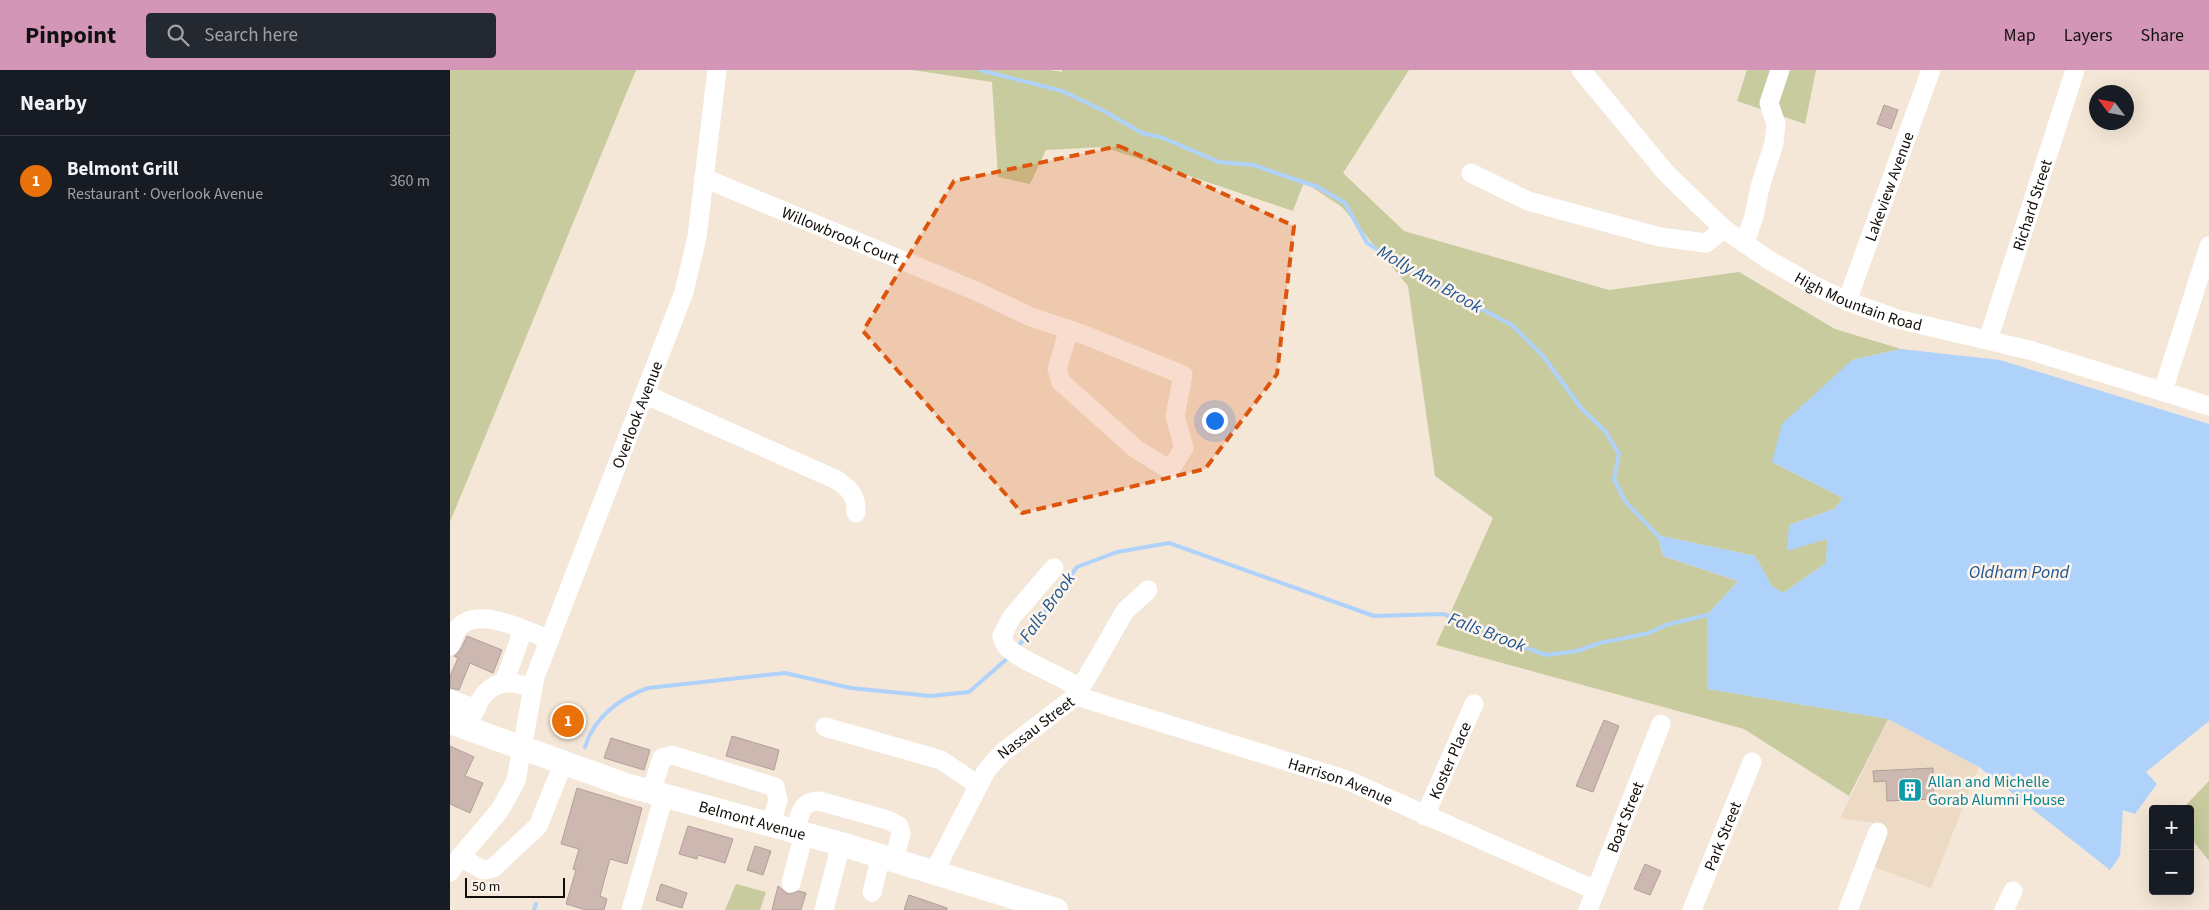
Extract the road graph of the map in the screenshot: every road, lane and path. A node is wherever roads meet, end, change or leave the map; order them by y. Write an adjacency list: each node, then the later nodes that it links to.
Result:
1 (717, 70): 7 (street, Overlook Avenue)
2 (1581, 70): 8 (street, High Mountain Road)
3 (1780, 70): 9 (street)
4 (1931, 70): 11 (street, Lakeview Avenue)
5 (2075, 70): 13 (street, Richard Street)
6 (1471, 173): 8 (street)
7 (704, 178): 12 (street, Willowbrook Court); 15 (street, Overlook Avenue)
8 (1724, 229): 9 (street, High Mountain Road)
9 (1745, 243): 11 (street, High Mountain Road)
10 (2209, 246): 14 (street)
11 (1847, 301): 13 (street, High Mountain Road)
12 (1069, 329): 12 (street, Willowbrook Court)
13 (1988, 340): 14 (street, High Mountain Road)
14 (2163, 391): 16 (street, High Mountain Road)
15 (644, 394): 17 (street); 21 (street, Overlook Avenue)
16 (2209, 406)
17 (856, 513)
18 (1054, 568): 25 (street, Harrison Avenue)
19 (1148, 590): 25 (street, Nassau Street)
20 (524, 630): 21 (street); 22 (street); 23 (street)
21 (548, 639): 24 (street, Overlook Avenue)
22 (450, 646)
23 (504, 683): 24 (street); 28 (street)
24 (533, 687): 31 (street, Overlook Avenue)
25 (1078, 692): 34 (street, Nassau Street); 36 (street, Harrison Avenue)
26 (450, 699): 28 (street)
27 (1474, 704): 36 (street, Koster Place)
28 (464, 720): 31 (main road, Belmont Avenue)
29 (1661, 724): 45 (street, Boat Street)
30 (825, 727): 34 (street)
31 (522, 750): 33 (main road, Belmont Avenue); 42 (street, Overlook Avenue)
32 (1752, 762): 52 (street, Park Street)
33 (563, 764): 35 (main road, Belmont Avenue); 42 (street)
34 (978, 785): 43 (street, Nassau Street)
35 (658, 794): 37 (main road, Belmont Avenue); 37 (street); 48 (street)
36 (1425, 816): 45 (street, Harrison Avenue)
37 (771, 825): 39 (main road, Belmont Avenue)
38 (1878, 832): 53 (street)
39 (799, 833): 40 (main road, Belmont Avenue); 41 (street); 44 (street)
40 (841, 844): 41 (main road, Belmont Avenue); 49 (street)
41 (887, 858): 43 (main road, Belmont Avenue); 47 (street)
42 (455, 864)
43 (934, 872): 50 (main road, Belmont Avenue)
44 (791, 883)
45 (1596, 890): 51 (street, Boat Street)
46 (2013, 891): 54 (street)
47 (872, 892)
48 (631, 910)
49 (824, 910)
50 (1056, 910)
51 (1588, 910)
52 (1692, 910)
53 (1848, 910)
54 (2004, 910)

